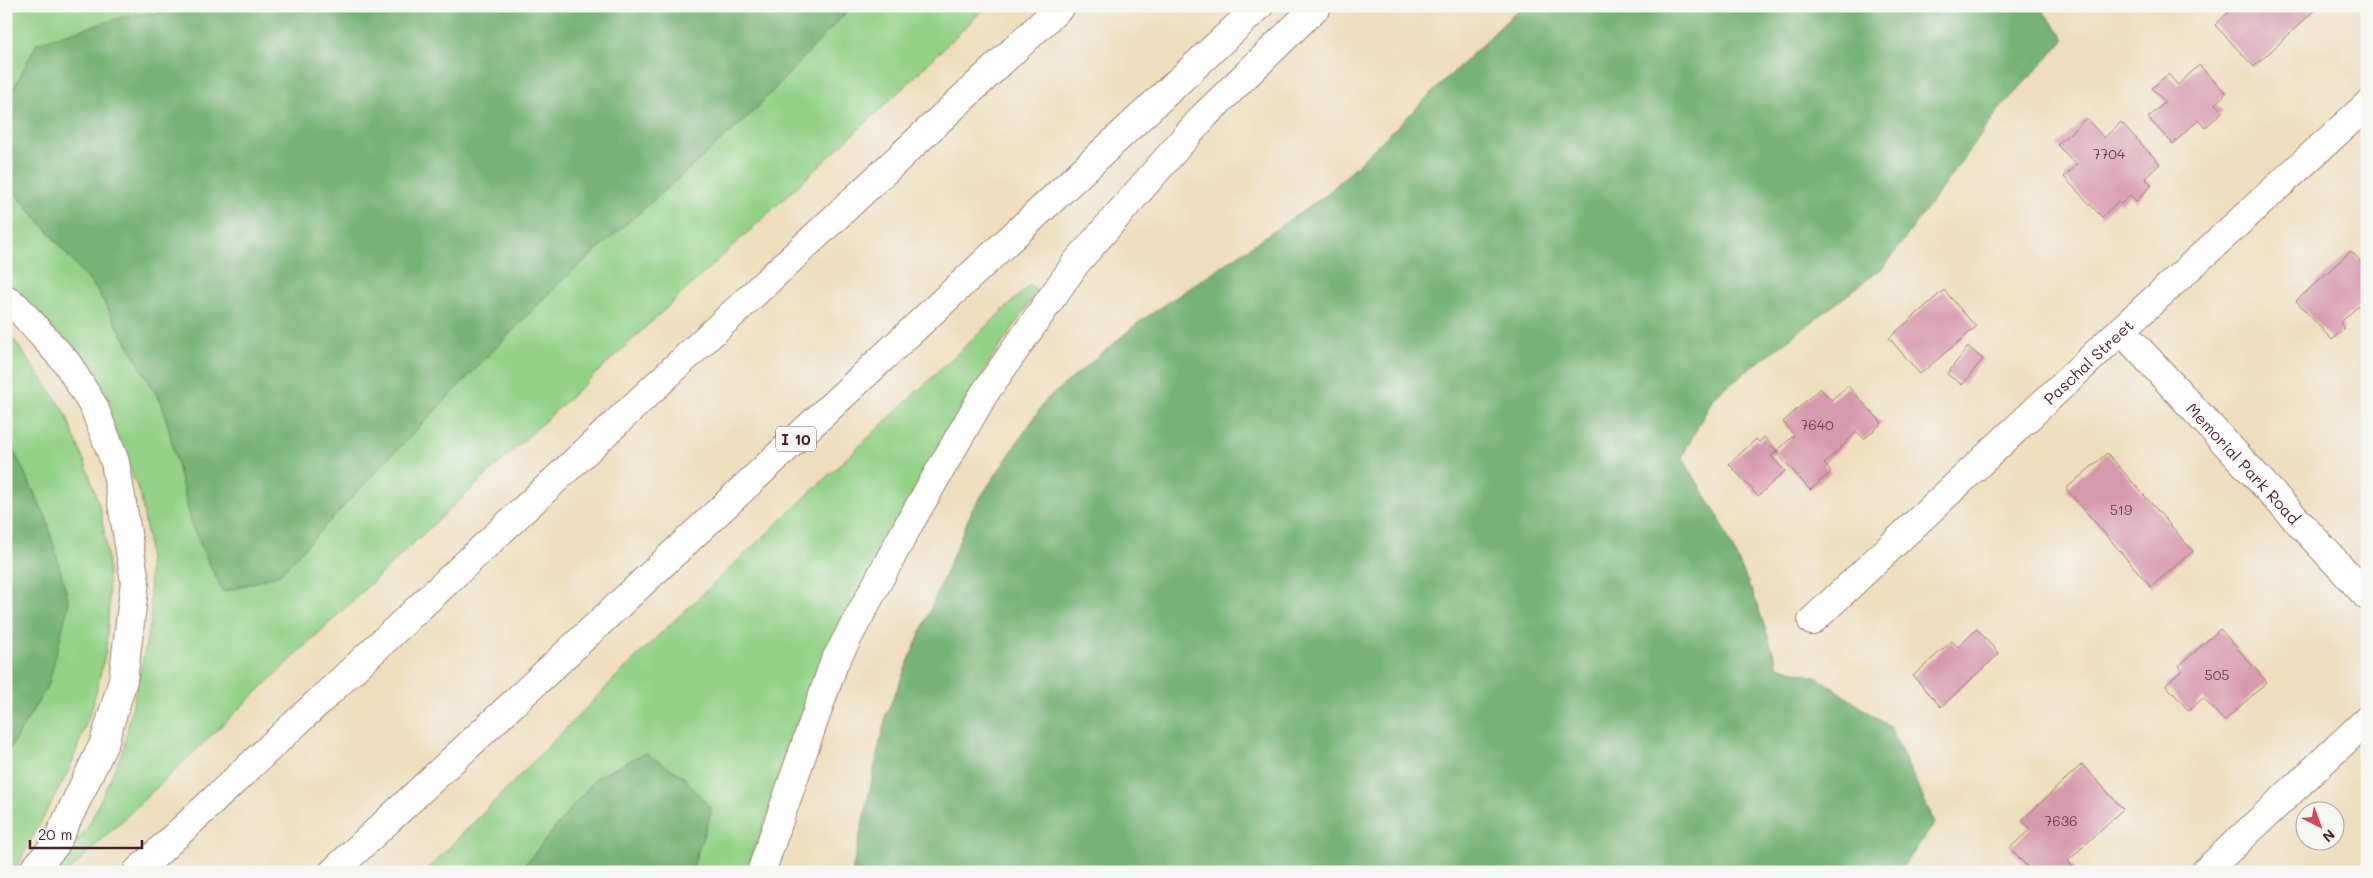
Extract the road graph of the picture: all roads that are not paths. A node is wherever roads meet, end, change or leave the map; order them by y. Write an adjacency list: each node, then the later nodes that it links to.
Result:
1 (1061, 6): 11 (main road)
2 (1259, 6): 12 (main road, I 10)
3 (1316, 6): 13 (main road)
4 (2367, 104): 6 (main road, Paschal Street)
5 (6, 299): 10 (main road)
6 (2121, 330): 7 (main road, Memorial Park Road); 8 (main road, Paschal Street)
7 (2367, 596)
8 (1812, 621)
9 (2367, 720): 14 (main road)
10 (32, 872)
11 (137, 872)
12 (333, 872)
13 (762, 872)
14 (2205, 872)

